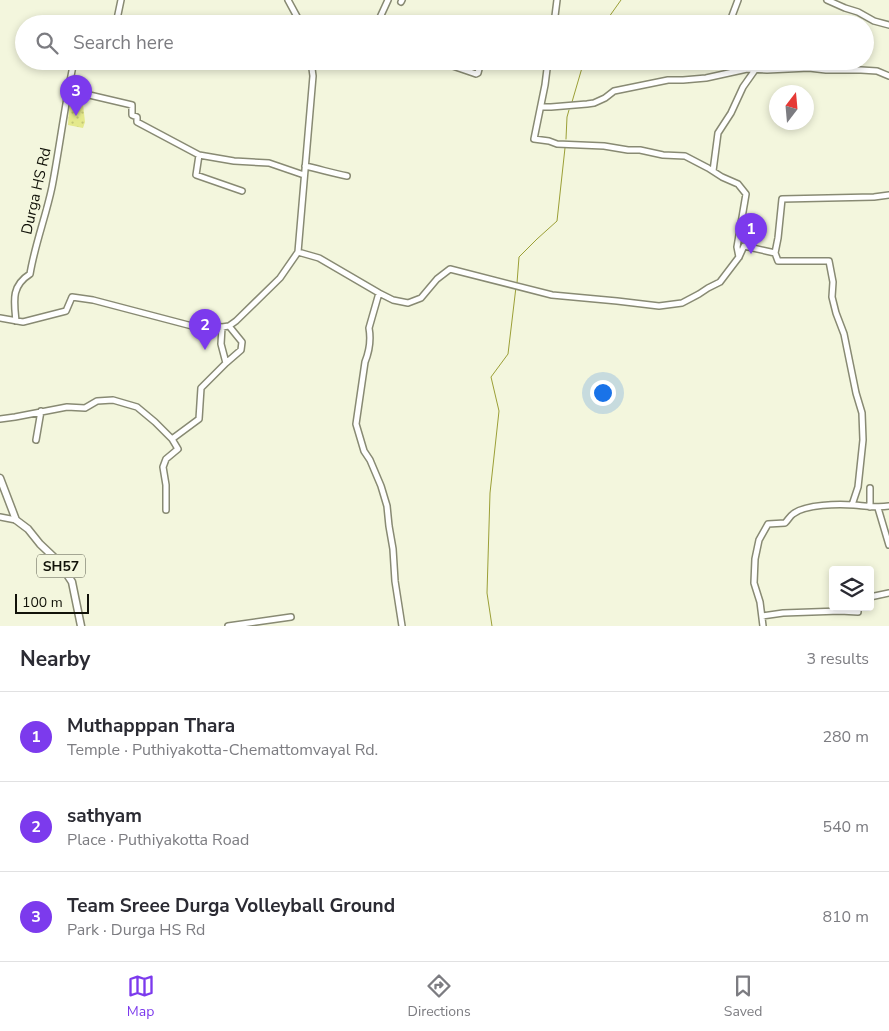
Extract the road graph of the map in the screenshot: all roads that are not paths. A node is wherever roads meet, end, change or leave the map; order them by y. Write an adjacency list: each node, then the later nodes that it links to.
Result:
1 (121, 0): 7 (street)
2 (288, 0): 8 (street)
3 (388, 0): 9 (street)
4 (557, 0): 10 (street)
5 (738, 0): 11 (street)
6 (827, 0): 12 (street)
7 (118, 15)
8 (296, 15)
9 (381, 15)
10 (555, 15)
11 (732, 15)
12 (863, 15)
13 (874, 21): 14 (street)
14 (889, 25)
15 (72, 70): 24 (street, Durga HS Rd)
16 (312, 70): 27 (street)
17 (464, 70): 18 (street)
18 (479, 70)
19 (547, 70): 25 (street)
20 (742, 70): 25 (street)
21 (754, 70): 28 (street)
22 (826, 70): 23 (street)
23 (889, 76)
24 (68, 90): 26 (street); 38 (street, Durga HS Rd)
25 (541, 107): 28 (street)
26 (199, 155): 29 (street); 31 (street)
27 (305, 166): 29 (street); 30 (street)
28 (713, 171): 35 (street)
29 (304, 175): 33 (street)
30 (347, 176)
31 (242, 191)
32 (889, 195): 34 (street)
33 (298, 252): 36 (street); 39 (street)
34 (775, 253): 35 (street); 48 (street)
35 (739, 257): 36 (street)
36 (379, 293): 65 (street)
37 (0, 318): 38 (street)
38 (16, 321): 40 (street)
39 (229, 326): 40 (street); 41 (street)
40 (222, 327): 41 (street)
41 (226, 363): 44 (street)
42 (41, 412): 43 (street); 44 (street); 45 (street)
43 (0, 419)
44 (172, 439): 52 (street)
45 (36, 440)
46 (0, 478): 54 (main road, SH57)
47 (870, 488): 50 (street)
48 (852, 505): 50 (street); 61 (street)
49 (889, 506): 51 (street)
50 (870, 507): 51 (street)
51 (878, 508): 55 (street)
52 (166, 510)
53 (0, 517): 54 (street)
54 (16, 520): 63 (main road, SH57)
55 (889, 545)
56 (889, 593): 57 (street)
57 (874, 596)
58 (840, 611): 60 (street)
59 (840, 611): 61 (street)
60 (858, 611)
61 (762, 616): 66 (street)
62 (291, 617): 64 (street)
63 (81, 626)
64 (228, 626)
65 (402, 626)
66 (763, 626)

